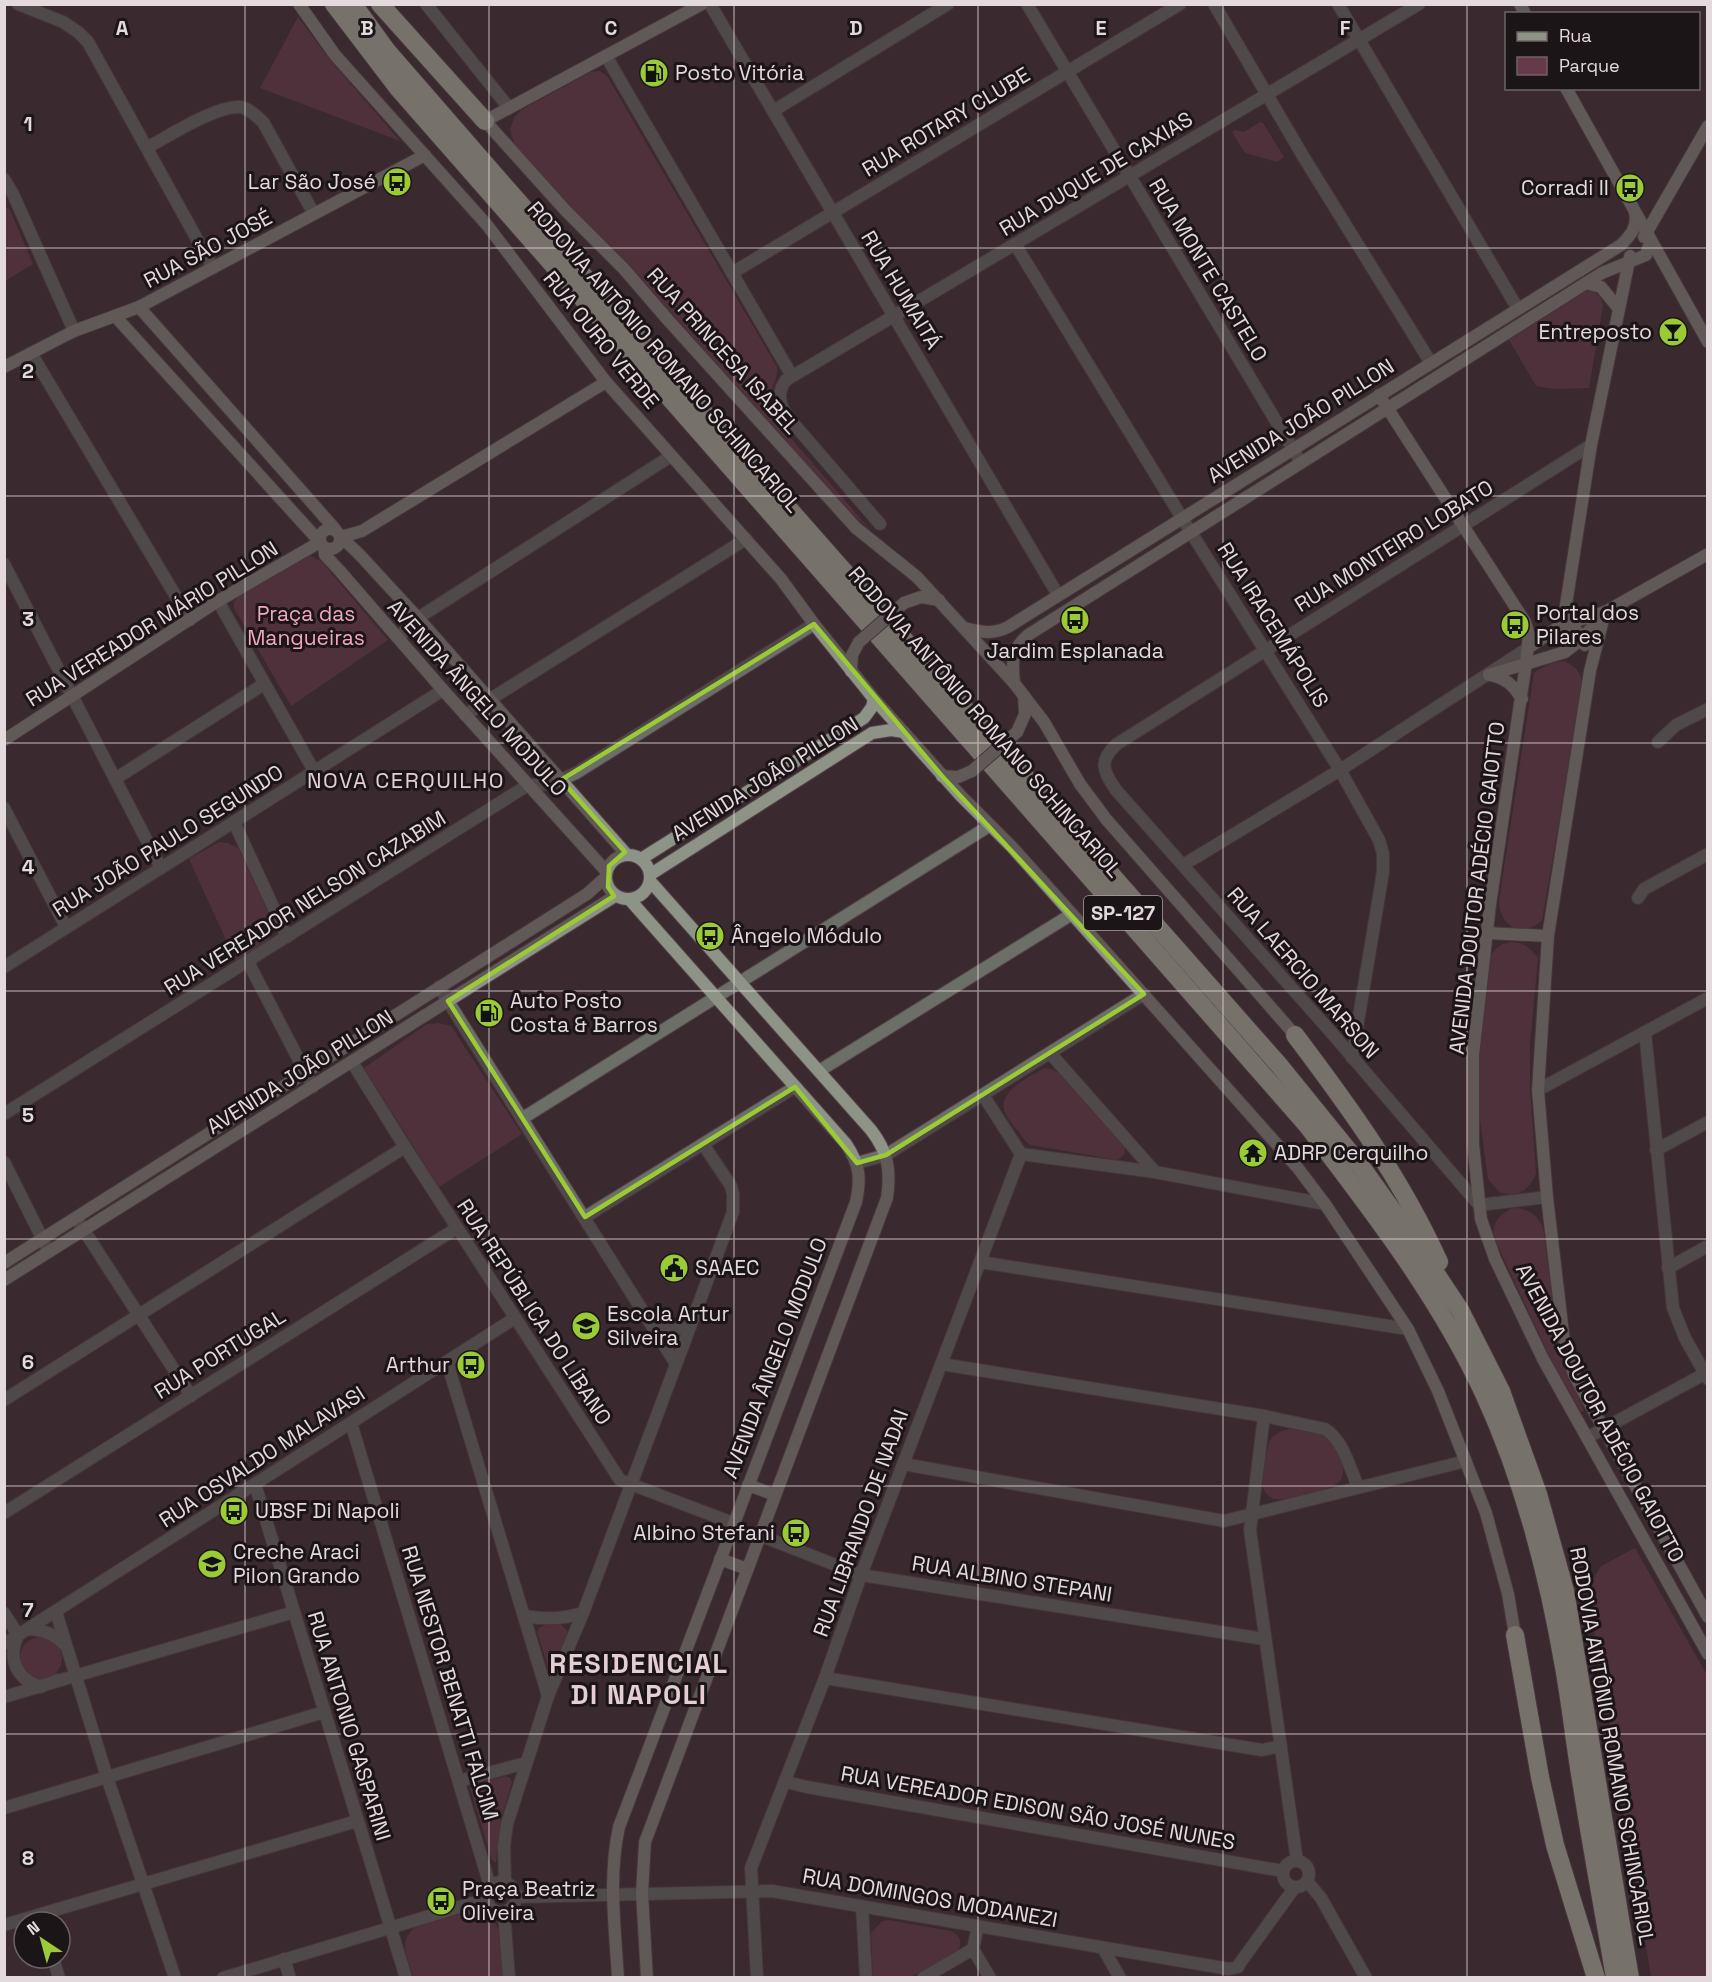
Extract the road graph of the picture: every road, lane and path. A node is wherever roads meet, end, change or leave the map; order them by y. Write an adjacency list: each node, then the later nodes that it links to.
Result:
1 (18, 4): 24 (street)
2 (299, 4): 25 (street, RUA OURO VERDE)
3 (334, 4): 256 (highway, RODOVIA ANTÔNIO ROMANO SCHINCARIOL / SP-127)
4 (353, 4): 166 (highway, RODOVIA ANTÔNIO ROMANO SCHINCARIOL / SP-127)
5 (380, 4): 22 (highway)
6 (426, 4): 20 (street)
7 (702, 4): 16 (street)
8 (710, 4): 21 (street, RUA HUMAITÁ)
9 (948, 4): 21 (street)
10 (1027, 4): 17 (street, RUA MONTE CASTELO)
11 (1180, 4): 17 (street, RUA ROTARY CLUBE)
12 (1214, 4): 19 (street)
13 (1338, 4): 15 (street)
14 (1419, 4): 15 (street, RUA DUQUE DE CAXIAS)
15 (1359, 40): 19 (street, RUA DUQUE DE CAXIAS); 38 (street)
16 (606, 56): 20 (street); 34 (street)
17 (1068, 72): 26 (street, RUA MONTE CASTELO); 29 (street, RUA ROTARY CLUBE)
18 (1567, 90): 32 (street)
19 (1267, 94): 26 (street, RUA DUQUE DE CAXIAS); 46 (street)
20 (509, 108): 22 (street)
21 (773, 111): 29 (street, RUA HUMAITÁ)
22 (485, 121): 66 (street, RUA PRINCESA ISABEL)
23 (1707, 126): 32 (street)
24 (148, 147): 30 (street); 33 (street)
25 (425, 156): 30 (street, RUA SÃO JOSÉ); 49 (street, RUA OURO VERDE)
26 (1130, 176): 31 (street, RUA DUQUE DE CAXIAS); 53 (street, RUA MONTE CASTELO)
27 (4, 179): 28 (street)
28 (9, 191): 42 (street)
29 (832, 213): 34 (street, RUA ROTARY CLUBE); 41 (street, RUA HUMAITÁ)
30 (314, 214): 33 (street, RUA SÃO JOSÉ)
31 (1015, 244): 41 (street, RUA DUQUE DE CAXIAS); 56 (street, RUA IRACEMÁPOLIS)
32 (1637, 246): 35 (street, AVENIDA JOÃO PILLON); 38 (street, AVENIDA JOÃO PILLON); 39 (street); 44 (street)
33 (213, 268): 36 (street, RUA SÃO JOSÉ)
34 (732, 273): 48 (street)
35 (1586, 283): 39 (street); 51 (street, AVENIDA JOÃO PILLON)
36 (153, 300): 37 (street, RUA SÃO JOSÉ); 43 (street)
37 (139, 307): 40 (street, RUA SÃO JOSÉ); 43 (street)
38 (1518, 309): 46 (street, AVENIDA JOÃO PILLON)
39 (1618, 309): 52 (street)
40 (115, 316): 42 (street, RUA SÃO JOSÉ); 62 (street, AVENIDA ÂNGELO MODULO)
41 (894, 316): 48 (street, RUA DUQUE DE CAXIAS); 65 (street, RUA HUMAITÁ)
42 (74, 331): 45 (street, RUA SÃO JOSÉ)
43 (161, 332): 60 (street, AVENIDA ÂNGELO MODULO)
44 (1707, 342)
45 (31, 353): 47 (street, RUA SÃO JOSÉ); 71 (street)
46 (1431, 363): 50 (street, AVENIDA JOÃO PILLON)
47 (4, 367)
48 (792, 376): 57 (street, RUA PRINCESA ISABEL)
49 (606, 382): 54 (street, RUA OURO VERDE); 60 (street)
50 (1379, 395): 51 (street, AVENIDA DOUTOR ADÉCIO GAIOTTO); 53 (street, AVENIDA JOÃO PILLON)
51 (1387, 408): 55 (street, AVENIDA JOÃO PILLON); 58 (street, AVENIDA DOUTOR ADÉCIO GAIOTTO)
52 (1591, 445): 58 (street, RUA MONTEIRO LOBATO); 68 (street)
53 (1293, 449): 55 (street, RUA MONTE CASTELO); 56 (street, AVENIDA JOÃO PILLON)
54 (671, 456): 61 (street, RUA OURO VERDE); 70 (street)
55 (1301, 463): 59 (street, AVENIDA JOÃO PILLON)
56 (1182, 518): 59 (street, RUA IRACEMÁPOLIS); 65 (street, AVENIDA JOÃO PILLON)
57 (880, 524)
58 (1463, 526): 77 (street, AVENIDA DOUTOR ADÉCIO GAIOTTO); 78 (street, RUA MONTEIRO LOBATO)
59 (1191, 532): 78 (street, RUA IRACEMÁPOLIS); 84 (street, AVENIDA JOÃO PILLON)
60 (338, 533): 62 (street, RUA VEREADOR MÁRIO PILLON); 70 (street, AVENIDA ÂNGELO MODULO)
61 (746, 539): 72 (street, RUA OURO VERDE); 91 (street)
62 (322, 544): 67 (street, RUA VEREADOR MÁRIO PILLON); 75 (street, AVENIDA ÂNGELO MODULO)
63 (1707, 554): 69 (street)
64 (4, 564): 88 (street)
65 (1058, 595): 74 (street, AVENIDA JOÃO PILLON)
66 (939, 600): 74 (street); 81 (street, bridge)
67 (218, 602): 71 (street, RUA VEREADOR MÁRIO PILLON); 85 (street)
68 (1566, 610): 69 (street); 73 (street)
69 (1605, 612): 76 (street); 82 (street, AVENIDA DOUTOR ADÉCIO GAIOTTO)
70 (418, 618): 75 (street); 91 (street, AVENIDA ÂNGELO MODULO)
71 (190, 620): 88 (street, RUA VEREADOR MÁRIO PILLON)
72 (814, 624): 81 (street, RUA OURO VERDE); 102 (street, RUA VEREADOR NELSON CAZABIM)
73 (1563, 624): 76 (street); 77 (street)
74 (964, 628): 84 (street)
75 (398, 638): 86 (street, AVENIDA ÂNGELO MODULO)
76 (1582, 639): 79 (street); 82 (street)
77 (1528, 648): 79 (street); 80 (street, AVENIDA DOUTOR ADÉCIO GAIOTTO); 83 (street)
78 (1265, 651): 97 (street, RUA MONTEIRO LOBATO); 98 (street, RUA IRACEMÁPOLIS)
79 (1544, 659): 80 (street)
80 (1526, 663): 83 (street); 90 (street, AVENIDA DOUTOR ADÉCIO GAIOTTO)
81 (851, 671): 89 (street, RUA OURO VERDE)
82 (1590, 671): 120 (street, AVENIDA DOUTOR ADÉCIO GAIOTTO)
83 (1489, 675): 90 (street); 98 (street)
84 (1014, 683): 87 (street)
85 (264, 684): 99 (street); 101 (street)
86 (443, 690): 93 (street, AVENIDA ÂNGELO MODULO); 99 (street, RUA JOÃO PAULO SEGUNDO)
87 (1024, 695): 100 (street, bridge); 131 (street)
88 (72, 696): 95 (street, RUA VEREADOR MÁRIO PILLON); 101 (street)
89 (874, 699): 94 (street); 109 (street, AVENIDA JOÃO PILLON)
90 (1522, 699): 119 (street, AVENIDA DOUTOR ADÉCIO GAIOTTO)
91 (490, 700): 93 (street); 102 (street, AVENIDA ÂNGELO MODULO)
92 (1707, 709): 96 (street)
93 (465, 715): 103 (street, AVENIDA ÂNGELO MODULO)
94 (904, 732): 100 (street); 113 (street, AVENIDA JOÃO PILLON)
95 (4, 740)
96 (1658, 742)
97 (1104, 763): 110 (street, RUA LAERCIO MARSON)
98 (1340, 770): 110 (street); 133 (street, RUA IRACEMÁPOLIS)
99 (314, 771): 105 (street, RUA JOÃO PAULO SEGUNDO)
100 (942, 776): 106 (street)
101 (115, 779): 111 (street)
102 (561, 780): 103 (street, RUA VEREADOR NELSON CAZABIM); 108 (street, AVENIDA ÂNGELO MODULO)
103 (528, 785): 112 (street, AVENIDA ÂNGELO MODULO); 121 (street, RUA VEREADOR NELSON CAZABIM)
104 (4, 808): 118 (street)
105 (234, 822): 111 (street, RUA JOÃO PAULO SEGUNDO); 121 (street)
106 (989, 826): 117 (street); 124 (street)
107 (1707, 854): 115 (street)
108 (627, 855): 109 (street); 112 (street)
109 (641, 859): 113 (street)
110 (1183, 865): 133 (street, RUA LAERCIO MARSON)
111 (161, 868): 118 (street, RUA JOÃO PAULO SEGUNDO)
112 (606, 874): 114 (street); 125 (street, AVENIDA JOÃO PILLON)
113 (650, 878): 116 (street); 124 (street)
114 (615, 896): 116 (street); 129 (street, AVENIDA JOÃO PILLON)
115 (1638, 898)
116 (630, 900): 127 (street)
117 (1072, 914): 126 (street); 135 (street)
118 (66, 927): 123 (street, RUA JOÃO PAULO SEGUNDO)
119 (1487, 933): 120 (street); 154 (street, AVENIDA DOUTOR ADÉCIO GAIOTTO)
120 (1548, 936): 139 (street, AVENIDA DOUTOR ADÉCIO GAIOTTO)
121 (287, 937): 122 (street, RUA VEREADOR NELSON CAZABIM)
122 (248, 962): 136 (street); 141 (street, RUA VEREADOR NELSON CAZABIM)
123 (4, 966)
124 (740, 982): 127 (street); 135 (street)
125 (439, 987): 129 (street); 136 (street, AVENIDA JOÃO PILLON)
126 (1144, 994): 132 (street); 153 (street)
127 (716, 997): 138 (street); 142 (street)
128 (1707, 998): 130 (street)
129 (448, 1002): 134 (street, AVENIDA JOÃO PILLON); 142 (street)
130 (1645, 1032): 139 (street); 146 (street)
131 (1295, 1035): 166 (highway)
132 (1050, 1053): 140 (street); 151 (street)
133 (1352, 1058): 154 (street, RUA LAERCIO MARSON)
134 (352, 1062): 137 (street, AVENIDA JOÃO PILLON); 145 (street, RUA REPÚBLICA DO LÍBANO)
135 (819, 1071): 148 (street)
136 (305, 1072): 137 (street); 156 (street, AVENIDA JOÃO PILLON)
137 (313, 1087): 158 (street, AVENIDA JOÃO PILLON)
138 (795, 1087): 144 (street); 150 (street)
139 (1538, 1090): 152 (street, AVENIDA DOUTOR ADÉCIO GAIOTTO)
140 (983, 1095): 147 (street); 148 (street)
141 (4, 1114)
142 (523, 1118): 155 (street)
143 (1707, 1122): 146 (street)
144 (702, 1144): 155 (street); 170 (street)
145 (405, 1147): 157 (street, RUA REPÚBLICA DO LÍBANO); 167 (street)
146 (1656, 1150): 164 (street)
147 (1021, 1154): 151 (street); 162 (street, RUA LIBRANDO DE NADAI)
148 (886, 1155): 150 (street); 188 (street)
149 (4, 1162): 159 (street)
150 (857, 1163): 186 (street, AVENIDA ÂNGELO MODULO)
151 (1155, 1172): 153 (street)
152 (1547, 1197): 154 (street); 180 (street, AVENIDA DOUTOR ADÉCIO GAIOTTO)
153 (1325, 1204): 171 (street)
154 (1479, 1205): 181 (street, AVENIDA DOUTOR ADÉCIO GAIOTTO)
155 (585, 1217): 169 (street)
156 (76, 1218): 158 (street); 159 (street, AVENIDA JOÃO PILLON)
157 (457, 1228): 168 (street, RUA REPÚBLICA DO LÍBANO); 176 (street, RUA PORTUGAL)
158 (84, 1230): 161 (street, AVENIDA JOÃO PILLON); 167 (street)
159 (43, 1239): 161 (street); 163 (street, AVENIDA JOÃO PILLON)
160 (1707, 1246): 164 (street)
161 (49, 1252): 165 (street, AVENIDA JOÃO PILLON)
162 (980, 1262): 171 (street); 174 (street, RUA LIBRANDO DE NADAI)
163 (4, 1263)
164 (1668, 1268): 175 (street)
165 (4, 1280)
166 (1460, 1311): 257 (highway, RODOVIA ANTÔNIO ROMANO SCHINCARIOL / SP-127)
167 (139, 1315): 176 (street); 177 (street)
168 (515, 1318): 172 (street, RUA OSVALDO MALAVASI); 185 (street, RUA REPÚBLICA DO LÍBANO)
169 (648, 1319): 170 (street); 173 (street)
170 (690, 1327): 173 (street)
171 (1408, 1329): 182 (street)
172 (447, 1362): 179 (street, RUA OSVALDO MALAVASI); 200 (street)
173 (676, 1364): 185 (street)
174 (941, 1364): 178 (street); 183 (street, RUA LIBRANDO DE NADAI)
175 (1706, 1375): 180 (street)
176 (191, 1396): 189 (street, RUA PORTUGAL)
177 (4, 1400)
178 (1264, 1416): 187 (street); 190 (street)
179 (351, 1423): 184 (street, RUA OSVALDO MALAVASI); 217 (street, RUA NESTOR BENATTI FALCIM)
180 (1603, 1429): 181 (street); 201 (street, AVENIDA DOUTOR ADÉCIO GAIOTTO)
181 (1588, 1437): 207 (street, AVENIDA DOUTOR ADÉCIO GAIOTTO)
182 (1466, 1461): 187 (street); 203 (street)
183 (903, 1464): 190 (street); 195 (street, RUA LIBRANDO DE NADAI)
184 (255, 1484): 196 (street, RUA OSVALDO MALAVASI); 197 (street, RUA ANTONIO GASPARINI)
185 (630, 1485): 191 (street, RUA REPÚBLICA DO LÍBANO); 199 (street)
186 (748, 1485): 188 (street); 191 (street, AVENIDA ÂNGELO MODULO)
187 (1358, 1487): 190 (street)
188 (775, 1495): 192 (street)
189 (4, 1513)
190 (1251, 1515): 204 (street)
191 (733, 1523): 193 (street, AVENIDA ÂNGELO MODULO)
192 (759, 1535): 194 (street); 195 (street, RUA ALBINO STEPANI)
193 (720, 1559): 194 (street); 230 (street, AVENIDA ÂNGELO MODULO)
194 (747, 1569): 229 (street)
195 (861, 1575): 204 (street, RUA ALBINO STEPANI); 209 (street, RUA LIBRANDO DE NADAI)
196 (56, 1612): 202 (street, RUA OSVALDO MALAVASI); 206 (street)
197 (294, 1612): 208 (street); 213 (street, RUA ANTONIO GASPARINI)
198 (4, 1613): 202 (street)
199 (583, 1613): 200 (street); 211 (street)
200 (524, 1616): 211 (street)
201 (1707, 1617)
202 (24, 1632): 205 (street, RUA OSVALDO MALAVASI); 206 (street); 210 (street)
203 (1515, 1635): 255 (highway)
204 (1264, 1639): 214 (street)
205 (4, 1644)
206 (67, 1650): 208 (street); 210 (street)
207 (1707, 1654)
208 (75, 1676): 210 (street); 216 (street)
209 (825, 1678): 214 (street); 218 (street, RUA LIBRANDO DE NADAI)
210 (46, 1685): 212 (street)
211 (548, 1696): 215 (street)
212 (4, 1697)
213 (324, 1712): 216 (street); 220 (street, RUA ANTONIO GASPARINI)
214 (1281, 1746): 221 (street)
215 (526, 1763): 217 (street); 224 (street)
216 (107, 1777): 219 (street); 225 (street)
217 (459, 1781): 226 (street, RUA NESTOR BENATTI FALCIM)
218 (786, 1782): 222 (street, RUA VEREADOR EDISON SÃO JOSÉ NUNES); 228 (street, RUA LIBRANDO DE NADAI)
219 (4, 1808)
220 (357, 1821): 225 (street); 237 (street, RUA ANTONIO GASPARINI)
221 (1297, 1861): 222 (street); 223 (street)
222 (1283, 1871): 227 (street)
223 (1307, 1881): 227 (street); 254 (street)
224 (505, 1882): 226 (street); 231 (street)
225 (144, 1884): 234 (street); 242 (street)
226 (490, 1886): 232 (street)
227 (1295, 1887): 241 (street, RUA DOMINGOS MODANEZI)
228 (752, 1892): 229 (street, RUA DOMINGOS MODANEZI); 233 (street, RUA DOMINGOS MODANEZI); 249 (street, RUA LIBRANDO DE NADAI)
229 (642, 1893): 230 (street, RUA DOMINGOS MODANEZI); 248 (street)
230 (613, 1895): 231 (street, RUA DOMINGOS MODANEZI); 247 (street, AVENIDA ÂNGELO MODULO)
231 (516, 1897): 235 (street)
232 (486, 1899): 235 (street); 237 (street)
233 (862, 1905): 236 (street, RUA DOMINGOS MODANEZI); 250 (street)
234 (65, 1910)
235 (504, 1912): 246 (street)
236 (978, 1926): 238 (street, RUA DOMINGOS MODANEZI); 239 (street)
237 (391, 1928): 240 (street); 245 (street, RUA ANTONIO GASPARINI)
238 (1103, 1948): 241 (street, RUA DOMINGOS MODANEZI); 253 (street)
239 (974, 1949): 251 (street); 252 (street)
240 (284, 1959): 243 (street); 244 (street)
241 (1241, 1972)
242 (175, 1977)
243 (223, 1977)
244 (290, 1977)
245 (406, 1977)
246 (509, 1977)
247 (618, 1977)
248 (647, 1977)
249 (757, 1977)
250 (866, 1977)
251 (923, 1977)
252 (990, 1977)
253 (1120, 1977)
254 (1366, 1977)
255 (1596, 1977)
256 (1615, 1977)
257 (1630, 1977)

